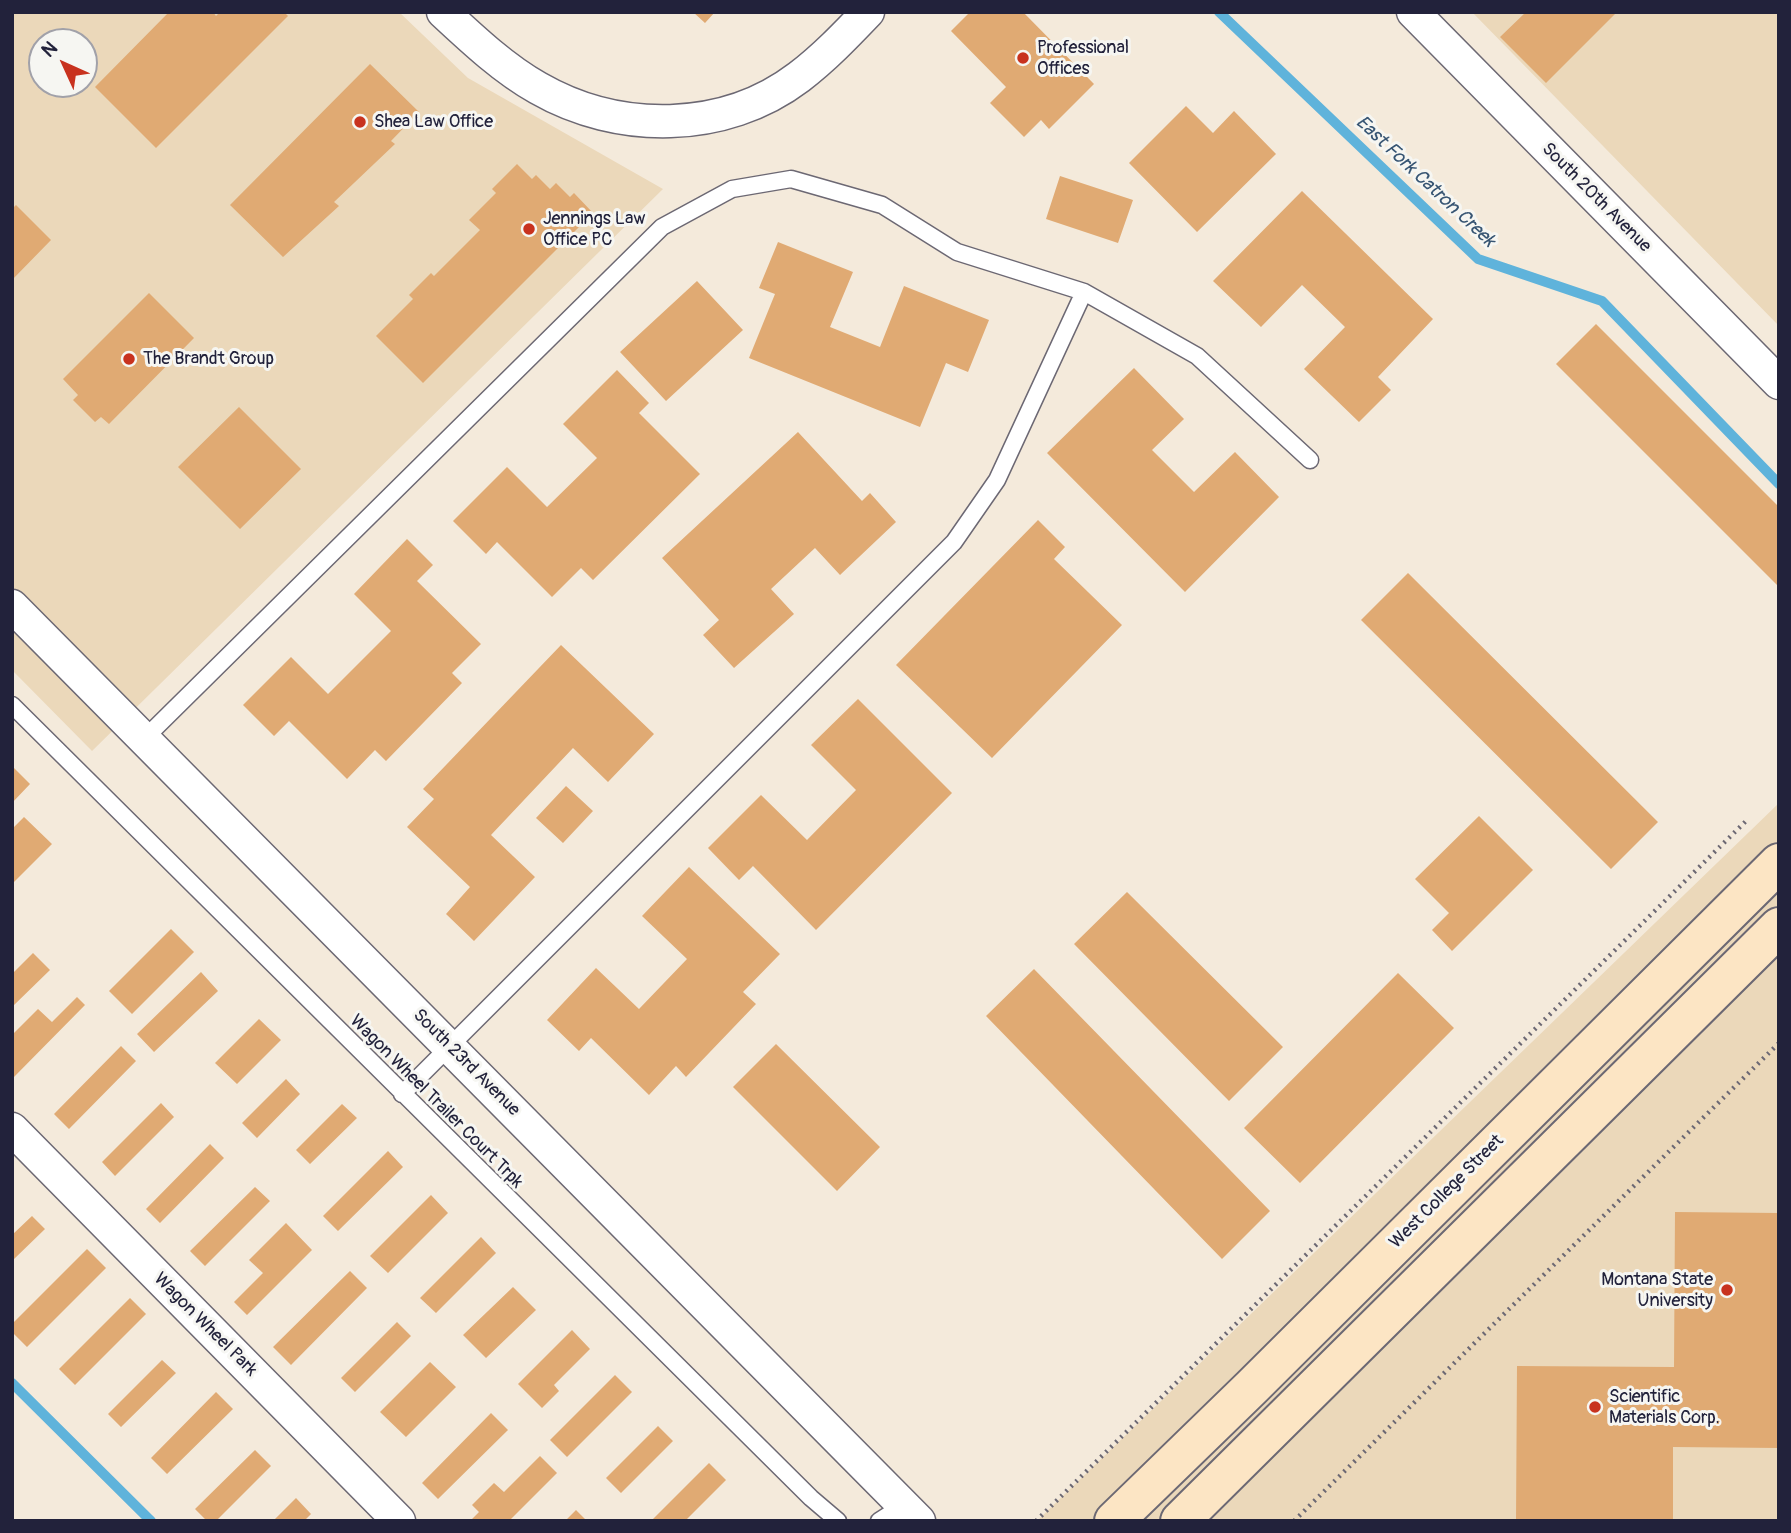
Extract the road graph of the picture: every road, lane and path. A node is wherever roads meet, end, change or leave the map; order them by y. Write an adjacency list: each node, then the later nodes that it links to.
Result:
1 (443, 12): 2 (street)
2 (869, 12)
3 (1413, 12): 5 (street, South 20th Avenue)
4 (1083, 292): 6 (lane); 9 (lane); 14 (lane)
5 (1779, 383)
6 (1310, 460)
7 (12, 606): 9 (street, South 23rd Avenue)
8 (12, 705): 15 (lane, Wagon Wheel Trailer Court Trpk)
9 (144, 739): 14 (street, South 23rd Avenue)
10 (1745, 821): 20 (path)
11 (1779, 863): 21 (main road, West College Street)
12 (1779, 927): 22 (main road)
13 (1779, 1043): 23 (path)
14 (449, 1047): 15 (lane); 17 (street, South 23rd Avenue)
15 (402, 1094): 19 (lane, Wagon Wheel Trailer Court Trpk)
16 (12, 1129): 18 (street, Wagon Wheel Park)
17 (900, 1516)
18 (399, 1521)
19 (838, 1521)
20 (1036, 1521)
21 (1114, 1521)
22 (1180, 1521)
23 (1294, 1521)

